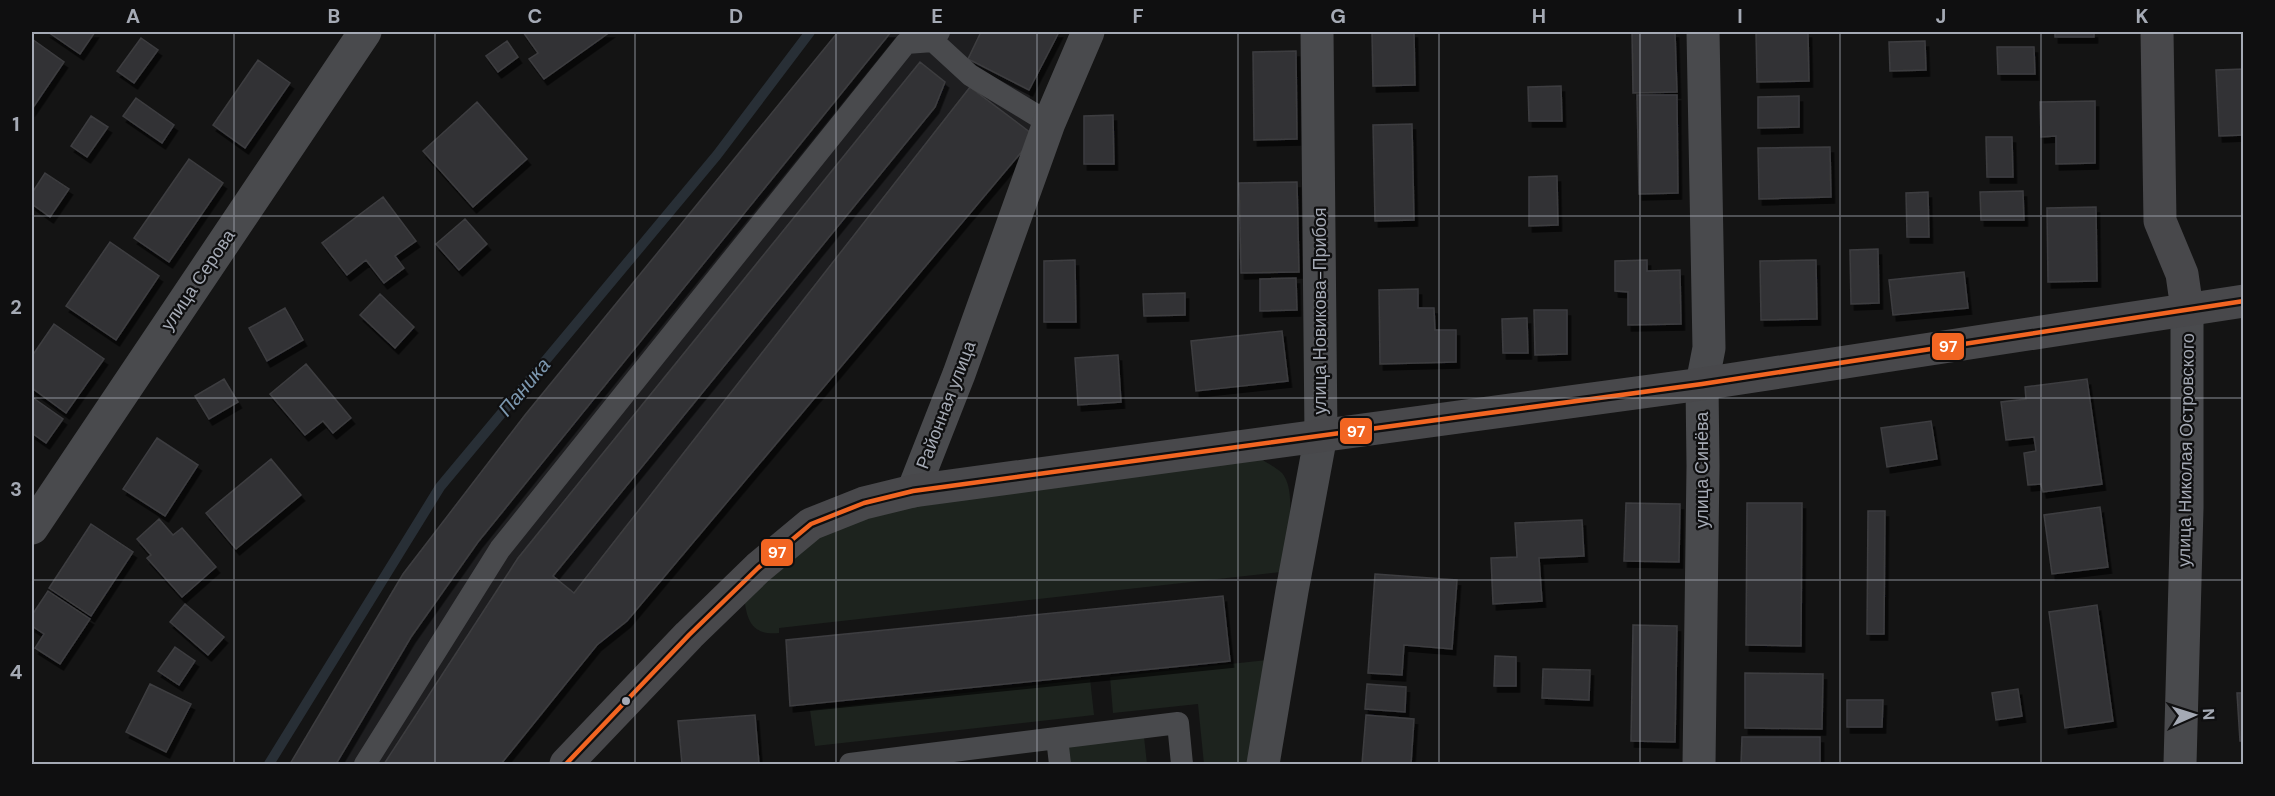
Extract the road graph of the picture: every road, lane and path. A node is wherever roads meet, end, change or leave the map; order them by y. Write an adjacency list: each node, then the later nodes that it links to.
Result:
1 (365, 32): 13 (street, улица Серова)
2 (1088, 32): 7 (street, Районная улица)
3 (1317, 32): 11 (street, улица Новикова-Прибоя)
4 (1703, 32): 10 (street, улица Синёва)
5 (2157, 32): 9 (street, улица Николая Островского)
6 (936, 36): 7 (lane); 15 (lane)
7 (1049, 123): 12 (street, Районная улица)
8 (2244, 301): 9 (street)
9 (2187, 309): 10 (street); 22 (street, улица Николая Островского)
10 (1702, 384): 11 (street); 21 (street, улица Синёва)
11 (1321, 435): 12 (street); 20 (street, улица Новикова-Прибоя)
12 (913, 491): 16 (street, Районная улица)
13 (32, 528)
14 (1058, 738): 17 (lane); 18 (lane); 19 (lane)
15 (365, 765)
16 (566, 765)
17 (850, 765)
18 (1060, 765)
19 (1182, 765)
20 (1263, 765)
21 (1699, 765)
22 (2180, 765)

